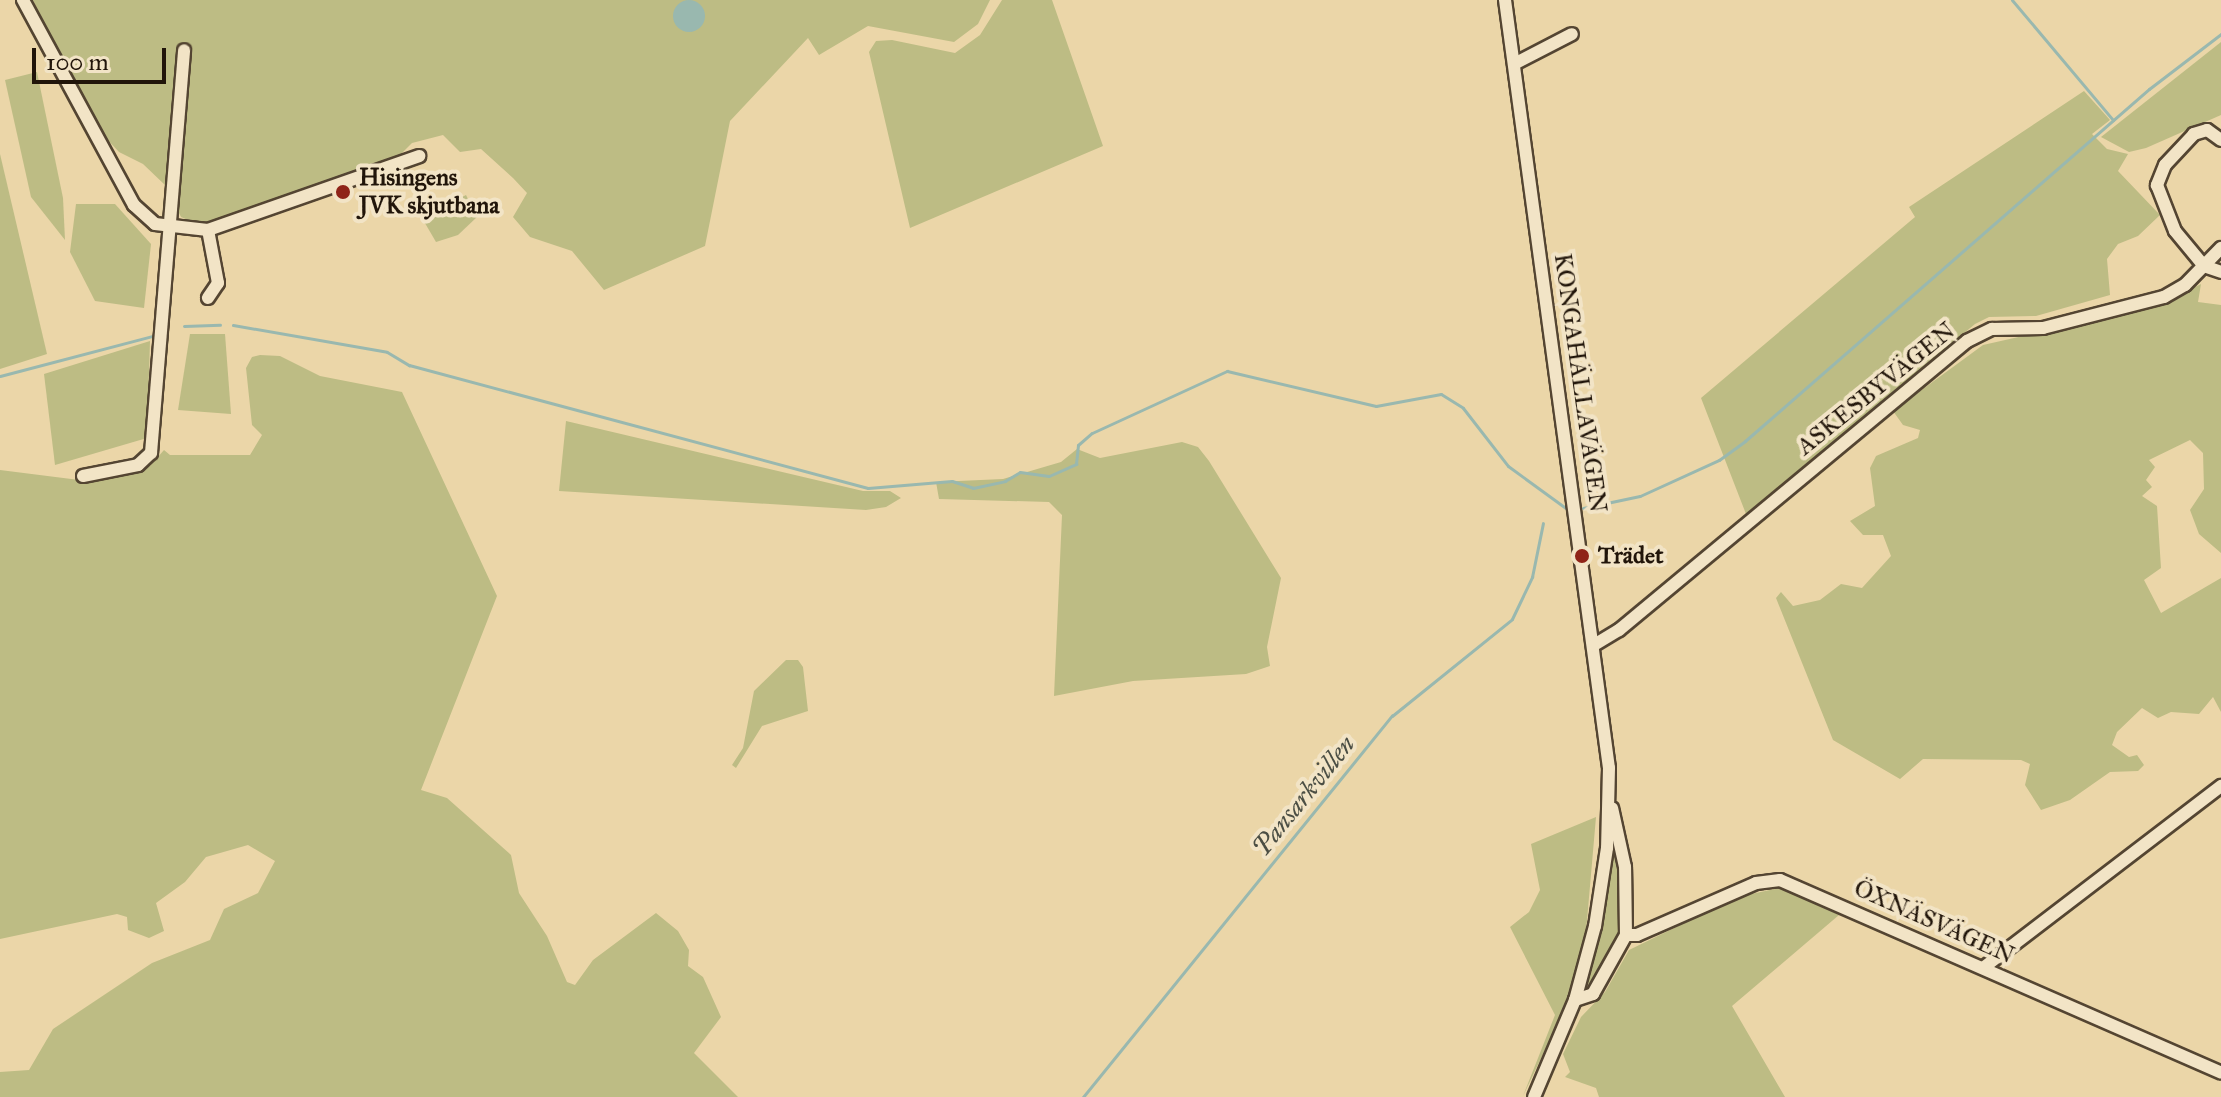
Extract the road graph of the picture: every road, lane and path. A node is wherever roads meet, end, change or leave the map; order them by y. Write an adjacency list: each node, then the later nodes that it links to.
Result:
1 (23, 0): 8 (street)
2 (1505, 0): 5 (street, KONGAHÄLLAVÄGEN)
3 (1572, 34): 5 (street)
4 (184, 50): 8 (street)
5 (1514, 64): 15 (street, KONGAHÄLLAVÄGEN)
6 (2221, 140): 11 (street)
7 (419, 156): 9 (street)
8 (169, 227): 9 (street); 14 (street)
9 (208, 230): 13 (street)
10 (2221, 248): 11 (street, ASKESBYVÄGEN)
11 (2204, 266): 12 (street); 15 (street, ASKESBYVÄGEN)
12 (2221, 272)
13 (208, 298)
14 (83, 476)
15 (1594, 645): 17 (street, KONGAHÄLLAVÄGEN)
16 (2221, 786): 19 (street)
17 (1609, 807): 18 (street); 20 (street, KONGAHÄLLAVÄGEN)
18 (1626, 935): 19 (street, ÖXNÄSVÄGEN); 20 (street)
19 (1983, 968): 21 (street, ÖXNÄSVÄGEN)
20 (1575, 1000): 22 (street, KONGAHÄLLAVÄGEN)
21 (2221, 1073)
22 (1534, 1097)

